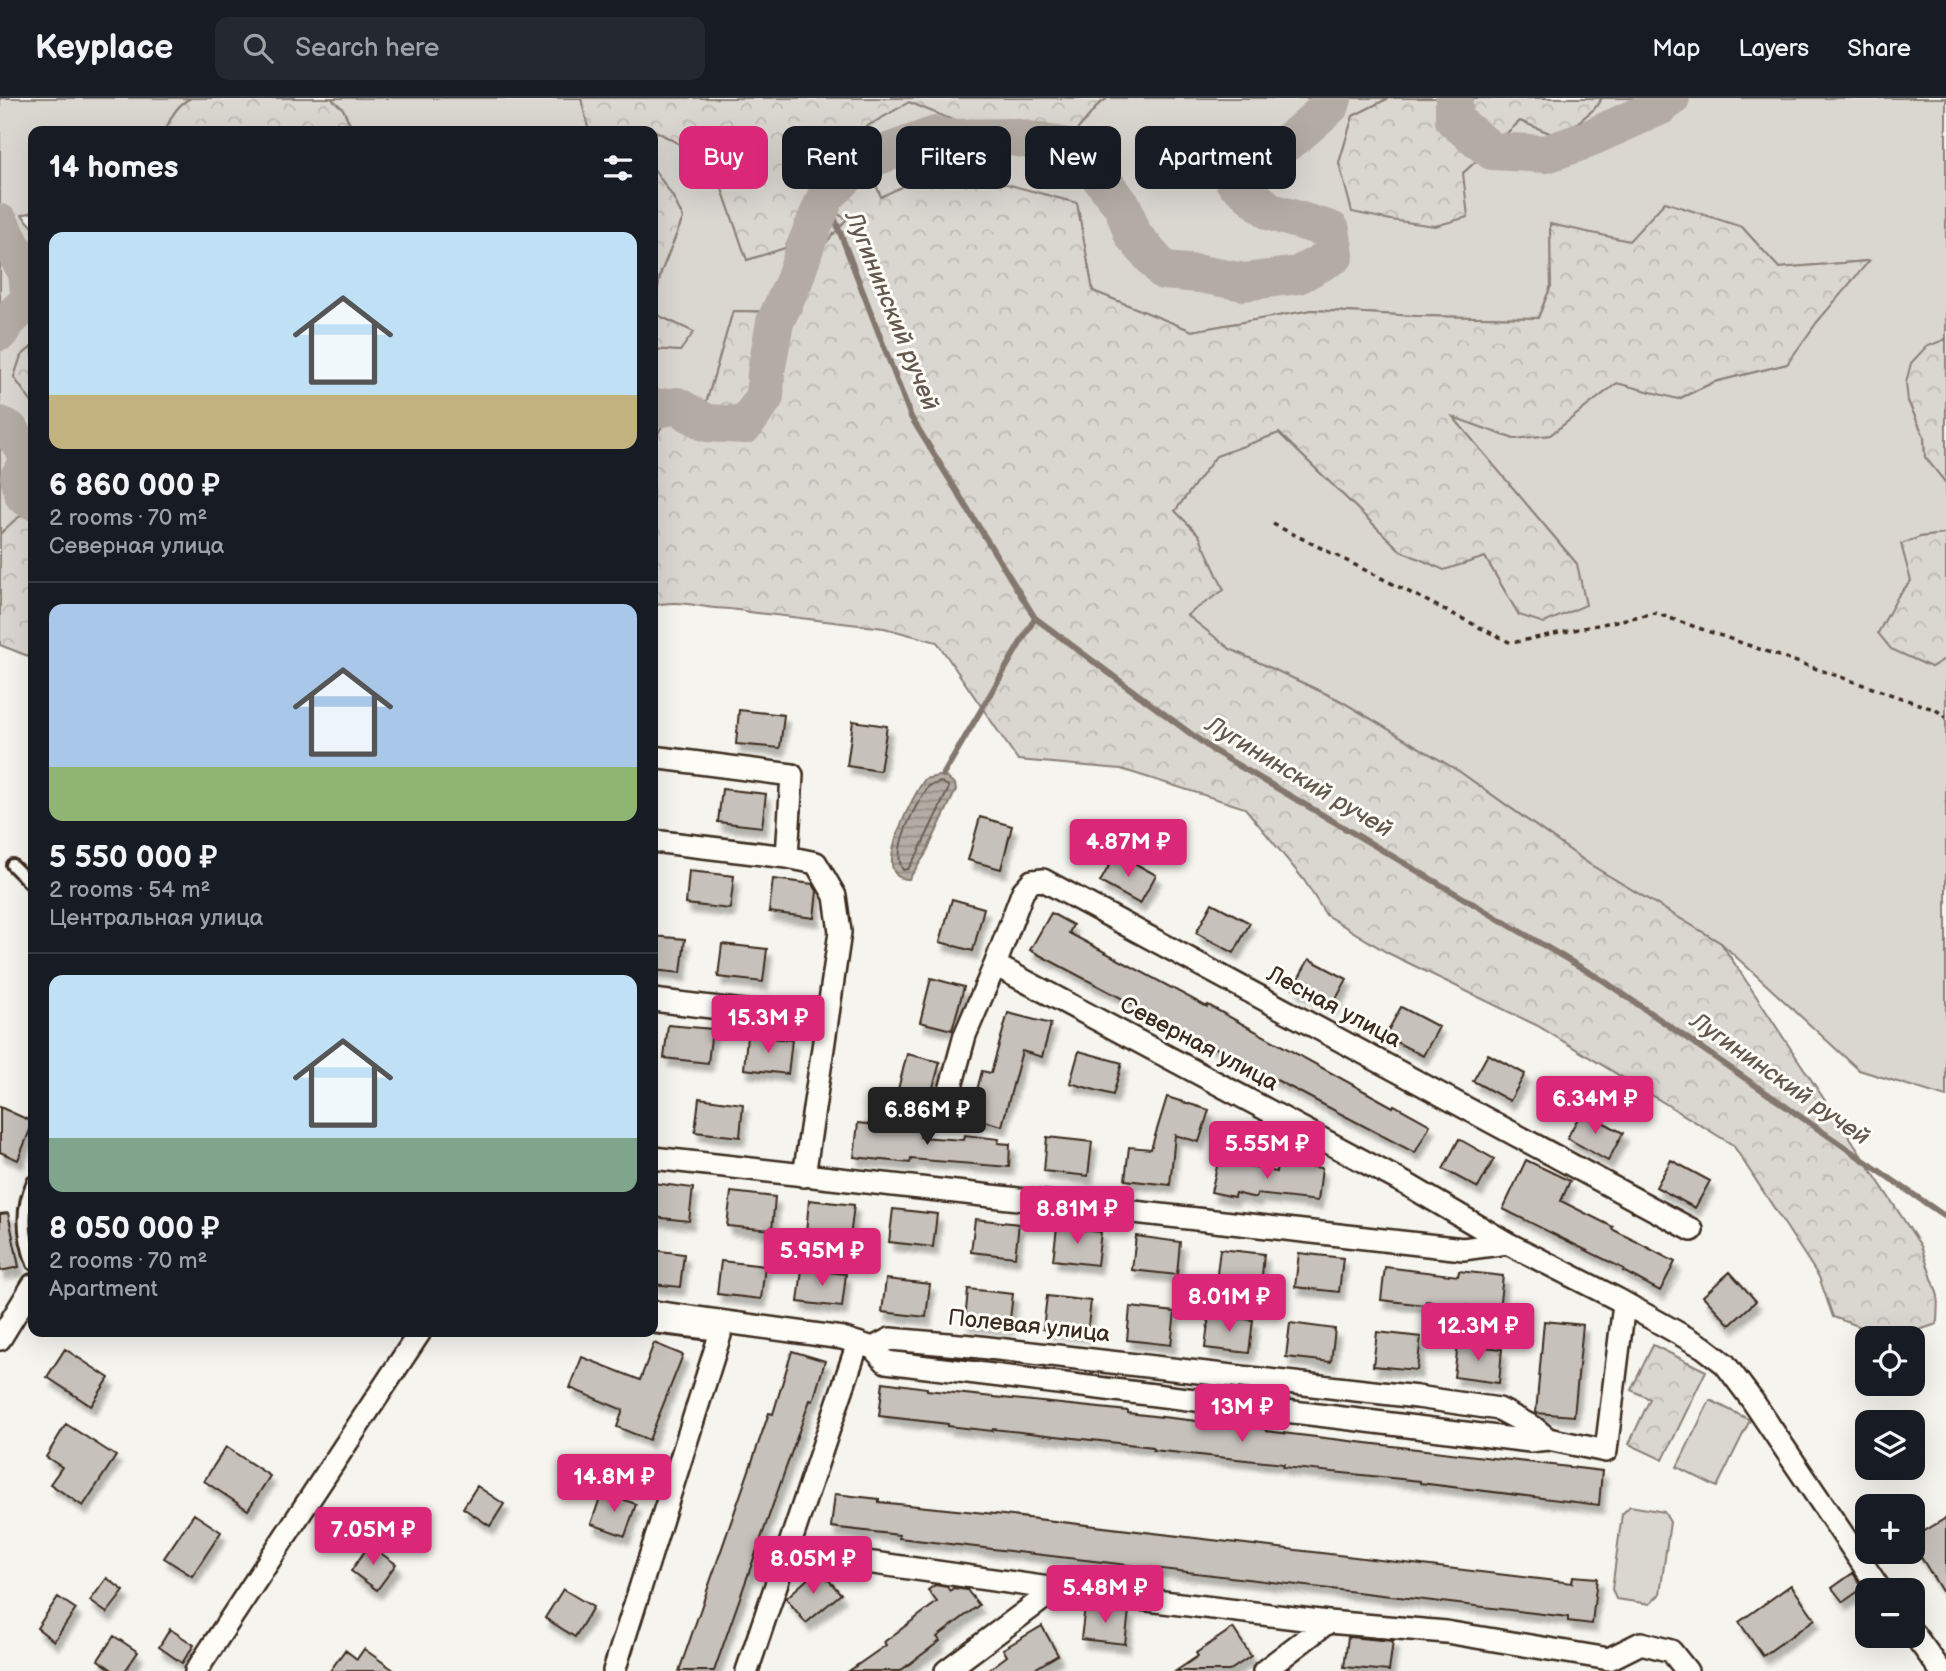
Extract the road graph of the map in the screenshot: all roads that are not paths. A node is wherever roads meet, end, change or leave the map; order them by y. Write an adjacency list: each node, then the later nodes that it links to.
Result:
1 (658, 758): 3 (street)
2 (658, 842): 3 (street)
3 (787, 857): 8 (street)
4 (12, 865): 5 (lane)
5 (28, 881)
6 (995, 965): 9 (street); 13 (street, Лесная улица); 14 (street, Северная улица)
7 (658, 1001): 8 (street)
8 (827, 1021): 11 (street)
9 (910, 1107)
10 (658, 1159): 11 (street)
11 (804, 1176): 14 (street)
12 (28, 1198): 15 (lane)
13 (1692, 1230)
14 (1507, 1244): 17 (street, Северная улица)
15 (28, 1250)
16 (28, 1293): 22 (street)
17 (1624, 1304): 26 (street, Полевая улица); 28 (street, Северная улица)
18 (658, 1313): 23 (street, Полевая улица)
19 (658, 1328): 20 (lane)
20 (720, 1335): 34 (street)
21 (416, 1337): 33 (street)
22 (0, 1339)
23 (865, 1345): 24 (street, Полевая улица); 25 (street, Полевая улица); 27 (street)
24 (1201, 1371): 25 (street); 26 (street, Полевая улица)
25 (1198, 1399): 26 (street, Полевая улица)
26 (1548, 1439)
27 (789, 1551): 29 (street); 35 (street)
28 (1872, 1578)
29 (1056, 1589): 30 (street); 36 (street)
30 (1328, 1622): 32 (street); 37 (street)
31 (1924, 1648): 39 (street)
32 (1603, 1665): 38 (street)
33 (196, 1671)
34 (614, 1671)
35 (747, 1671)
36 (946, 1671)
37 (1264, 1671)
38 (1688, 1671)
39 (1941, 1671)

